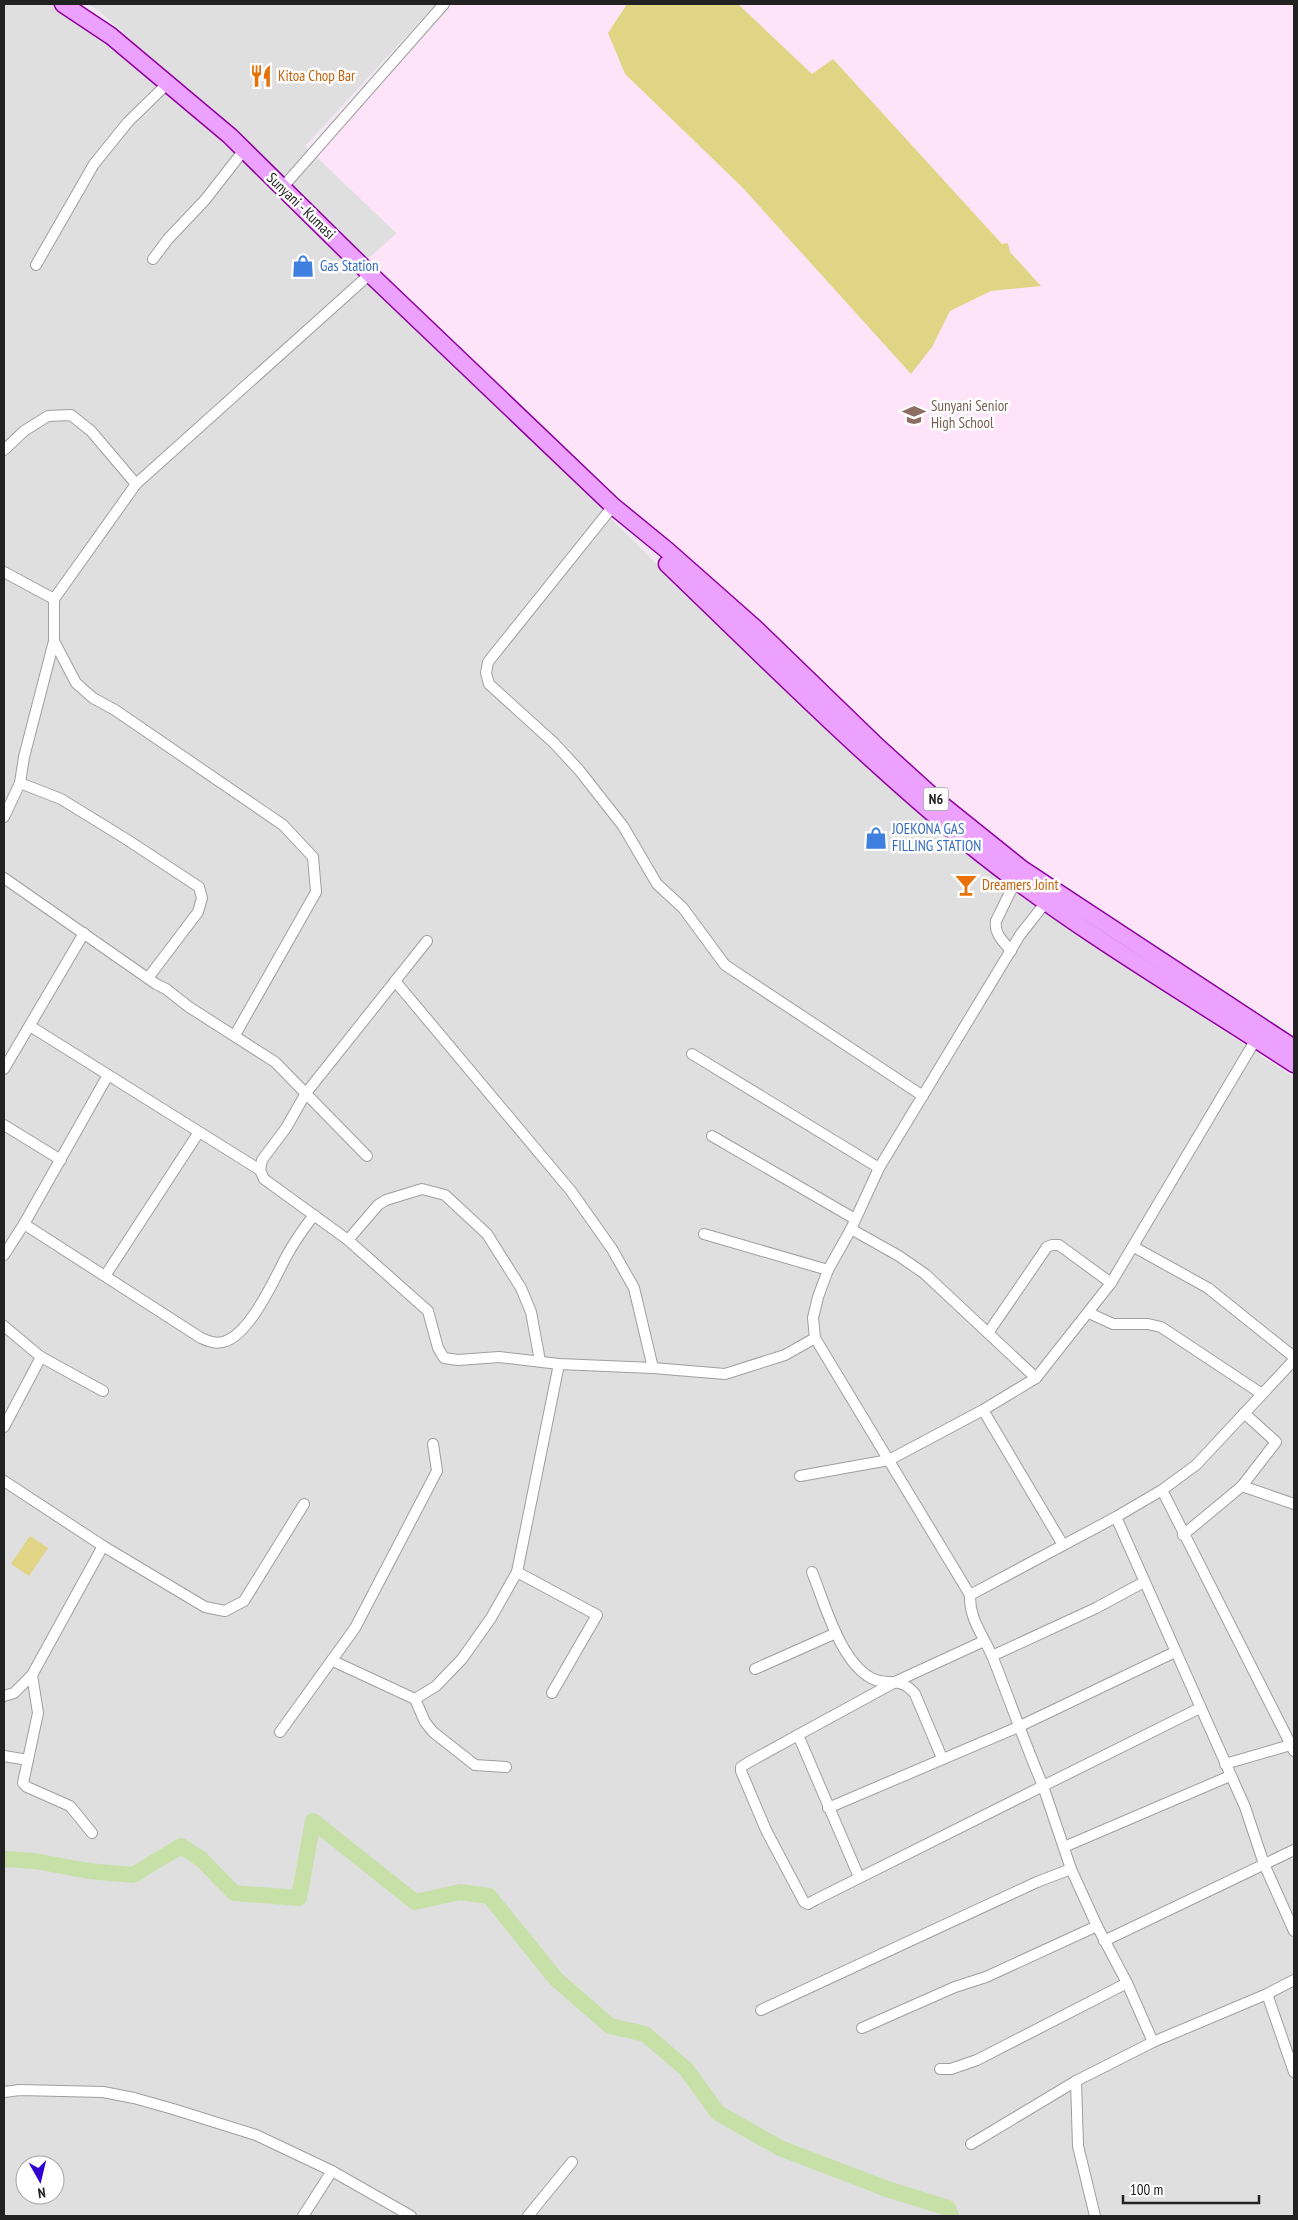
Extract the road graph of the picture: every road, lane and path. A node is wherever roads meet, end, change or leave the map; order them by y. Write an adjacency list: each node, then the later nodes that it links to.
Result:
1 (63, 4): 3 (main road, Sunyani - Kumasi / N6)
2 (444, 4): 5 (street)
3 (168, 83): 4 (main road, Sunyani - Kumasi / N6); 7 (street)
4 (244, 150): 5 (main road, Sunyani - Kumasi / N6); 6 (street)
5 (282, 188): 8 (main road, Sunyani - Kumasi / N6)
6 (153, 259)
7 (36, 265)
8 (370, 274): 10 (street); 11 (main road, Sunyani - Kumasi / N6)
9 (4, 450): 10 (street)
10 (136, 484): 13 (street)
11 (613, 506): 17 (main road, N6); 34 (street)
12 (4, 572): 13 (street)
13 (54, 599): 14 (street)
14 (54, 641): 15 (street); 26 (street)
15 (20, 783): 16 (street); 23 (street)
16 (4, 817)
17 (1019, 874): 19 (main road, N6); 22 (street); 28 (main road, N6)
18 (4, 878): 20 (street)
19 (1046, 902): 22 (street); 27 (main road, N6)
20 (84, 934): 23 (street); 25 (street)
21 (427, 941): 24 (street)
22 (1011, 951): 34 (street)
23 (148, 978): 26 (street)
24 (395, 980): 33 (street); 60 (street)
25 (30, 1026): 31 (street); 32 (street)
26 (235, 1035): 33 (street)
27 (1256, 1038): 30 (main road, N6); 47 (street)
28 (1294, 1048)
29 (692, 1054): 40 (street)
30 (1294, 1064)
31 (4, 1070)
32 (108, 1075): 36 (street); 39 (street)
33 (306, 1093): 38 (street); 41 (street)
34 (923, 1096): 40 (street)
35 (4, 1125): 39 (street)
36 (199, 1132): 41 (street); 50 (street)
37 (712, 1136): 44 (street)
38 (367, 1156)
39 (61, 1160): 43 (street)
40 (879, 1168): 44 (street)
41 (260, 1170): 42 (street)
42 (314, 1215): 46 (street); 50 (street)
43 (24, 1224): 48 (street); 50 (street)
44 (853, 1224): 49 (street); 54 (street)
45 (704, 1234): 49 (street)
46 (348, 1240): 58 (street); 58 (street)
47 (1134, 1246): 51 (street); 57 (street)
48 (4, 1255)
49 (828, 1270): 55 (street)
50 (105, 1276)
51 (1111, 1282): 52 (street); 54 (street)
52 (1089, 1313): 61 (street); 63 (street)
53 (4, 1326): 56 (street)
54 (988, 1333): 61 (street)
55 (815, 1338): 60 (street); 68 (street)
56 (41, 1357): 62 (street); 66 (street)
57 (1294, 1359): 63 (street)
58 (540, 1361): 59 (street)
59 (559, 1364): 60 (street); 79 (street)
60 (653, 1368)
61 (1036, 1378): 64 (street)
62 (104, 1391)
63 (1262, 1394): 65 (street)
64 (983, 1410): 68 (street); 77 (street)
65 (1244, 1413): 71 (street); 72 (street)
66 (4, 1427)
67 (433, 1444): 87 (street)
68 (889, 1460): 69 (street); 82 (street)
69 (800, 1476)
70 (4, 1480): 78 (street)
71 (1242, 1486): 74 (street); 76 (street)
72 (1162, 1490): 75 (street); 76 (street)
73 (304, 1504): 78 (street)
74 (1294, 1504)
75 (1116, 1517): 77 (street); 81 (street)
76 (1183, 1535): 98 (street)
77 (1063, 1545): 82 (street)
78 (103, 1546): 89 (street)
79 (517, 1572): 91 (street); 93 (street)
80 (812, 1572): 83 (street)
81 (1144, 1582): 85 (street); 86 (street)
82 (970, 1595): 84 (street)
83 (836, 1632): 88 (street); 90 (street)
84 (984, 1641): 86 (street); 90 (street)
85 (1175, 1652): 94 (street); 95 (street)
86 (992, 1656): 95 (street)
87 (333, 1661): 93 (street); 96 (street)
88 (755, 1669)
89 (32, 1675): 92 (street); 101 (street)
90 (897, 1681): 97 (street); 100 (street)
91 (552, 1693)
92 (4, 1696)
93 (415, 1699): 103 (street)
94 (1200, 1708): 102 (street); 105 (street)
95 (1018, 1727): 100 (street); 105 (street)
96 (280, 1732)
97 (798, 1735): 106 (street); 112 (street)
98 (1293, 1747): 102 (street)
99 (4, 1756): 101 (street)
100 (942, 1758): 106 (street)
101 (28, 1760): 107 (street)
102 (1225, 1764): 104 (street)
103 (506, 1767)
104 (1230, 1776): 108 (street); 110 (street)
105 (1043, 1786): 108 (street); 112 (street)
106 (828, 1808): 112 (street)
107 (92, 1833)
108 (1064, 1847): 111 (street)
109 (1294, 1850): 110 (street)
110 (1264, 1864): 114 (street); 115 (street)
111 (1071, 1870): 113 (street); 119 (street)
112 (859, 1877)
113 (1097, 1926): 115 (street); 120 (street)
114 (1294, 1930)
115 (1104, 1941): 117 (street)
116 (1294, 1980): 118 (street)
117 (1127, 1983): 121 (street); 122 (street)
118 (1267, 1994): 121 (street); 123 (street)
119 (761, 2010)
120 (862, 2028)
121 (1153, 2042): 124 (street)
122 (940, 2069)
123 (1294, 2072)
124 (1076, 2081): 126 (street); 132 (street)
125 (4, 2092): 128 (street)
126 (971, 2144)
127 (572, 2162): 131 (street)
128 (332, 2171): 129 (street); 130 (street)
129 (303, 2216)
130 (411, 2216)
131 (528, 2216)
132 (1095, 2216)

